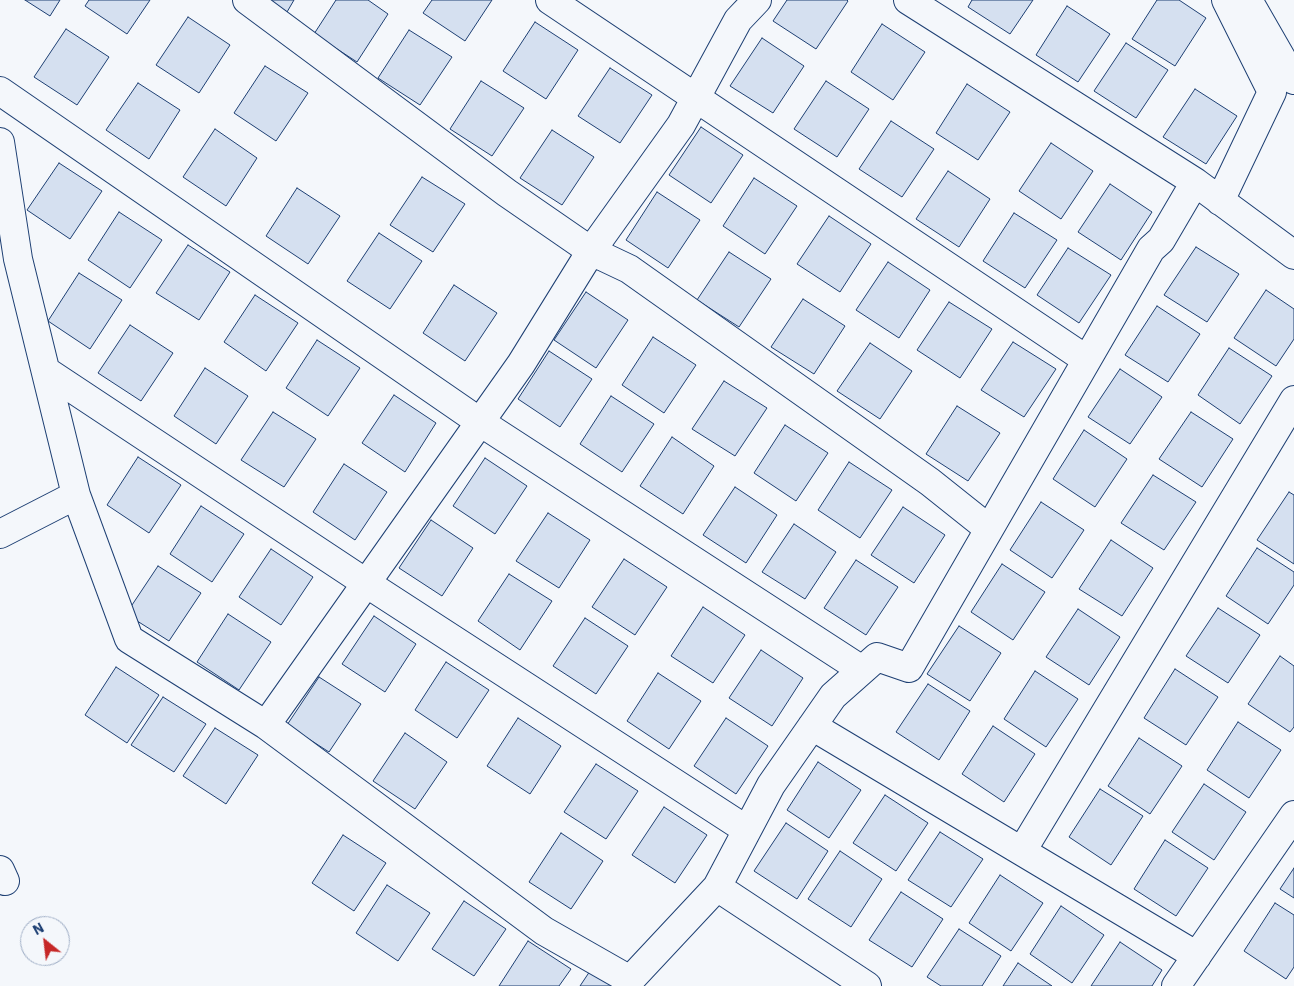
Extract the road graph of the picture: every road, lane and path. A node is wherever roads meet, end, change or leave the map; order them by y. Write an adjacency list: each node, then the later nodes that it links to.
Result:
1 (247, 0): 13 (street)
2 (550, 0): 9 (street)
3 (758, 0): 9 (street)
4 (908, 0): 11 (street)
5 (1226, 0): 12 (street)
6 (1247, 2): 7 (street)
7 (1294, 80)
8 (0, 91): 19 (street)
9 (695, 99): 13 (street); 16 (street)
10 (0, 142): 14 (street)
11 (1195, 182): 12 (street); 16 (street)
12 (1220, 201): 15 (street)
13 (591, 251): 19 (street); 21 (street)
14 (8, 252): 17 (street)
15 (1294, 255)
16 (1087, 360): 21 (street)
17 (46, 371): 20 (street); 23 (street)
18 (1294, 400): 29 (street)
19 (480, 422): 23 (street); 24 (street)
20 (76, 495): 22 (street); 25 (street)
21 (989, 529): 24 (street)
22 (0, 534)
23 (366, 583): 25 (street); 28 (street)
24 (862, 670): 26 (street)
25 (266, 725): 30 (street)
26 (812, 726): 28 (street); 29 (street)
27 (1294, 815): 31 (street)
28 (747, 830): 30 (street)
29 (1022, 851): 31 (street)
30 (717, 887): 32 (street)
31 (1197, 956): 33 (street)
32 (866, 986)
33 (1176, 986)

